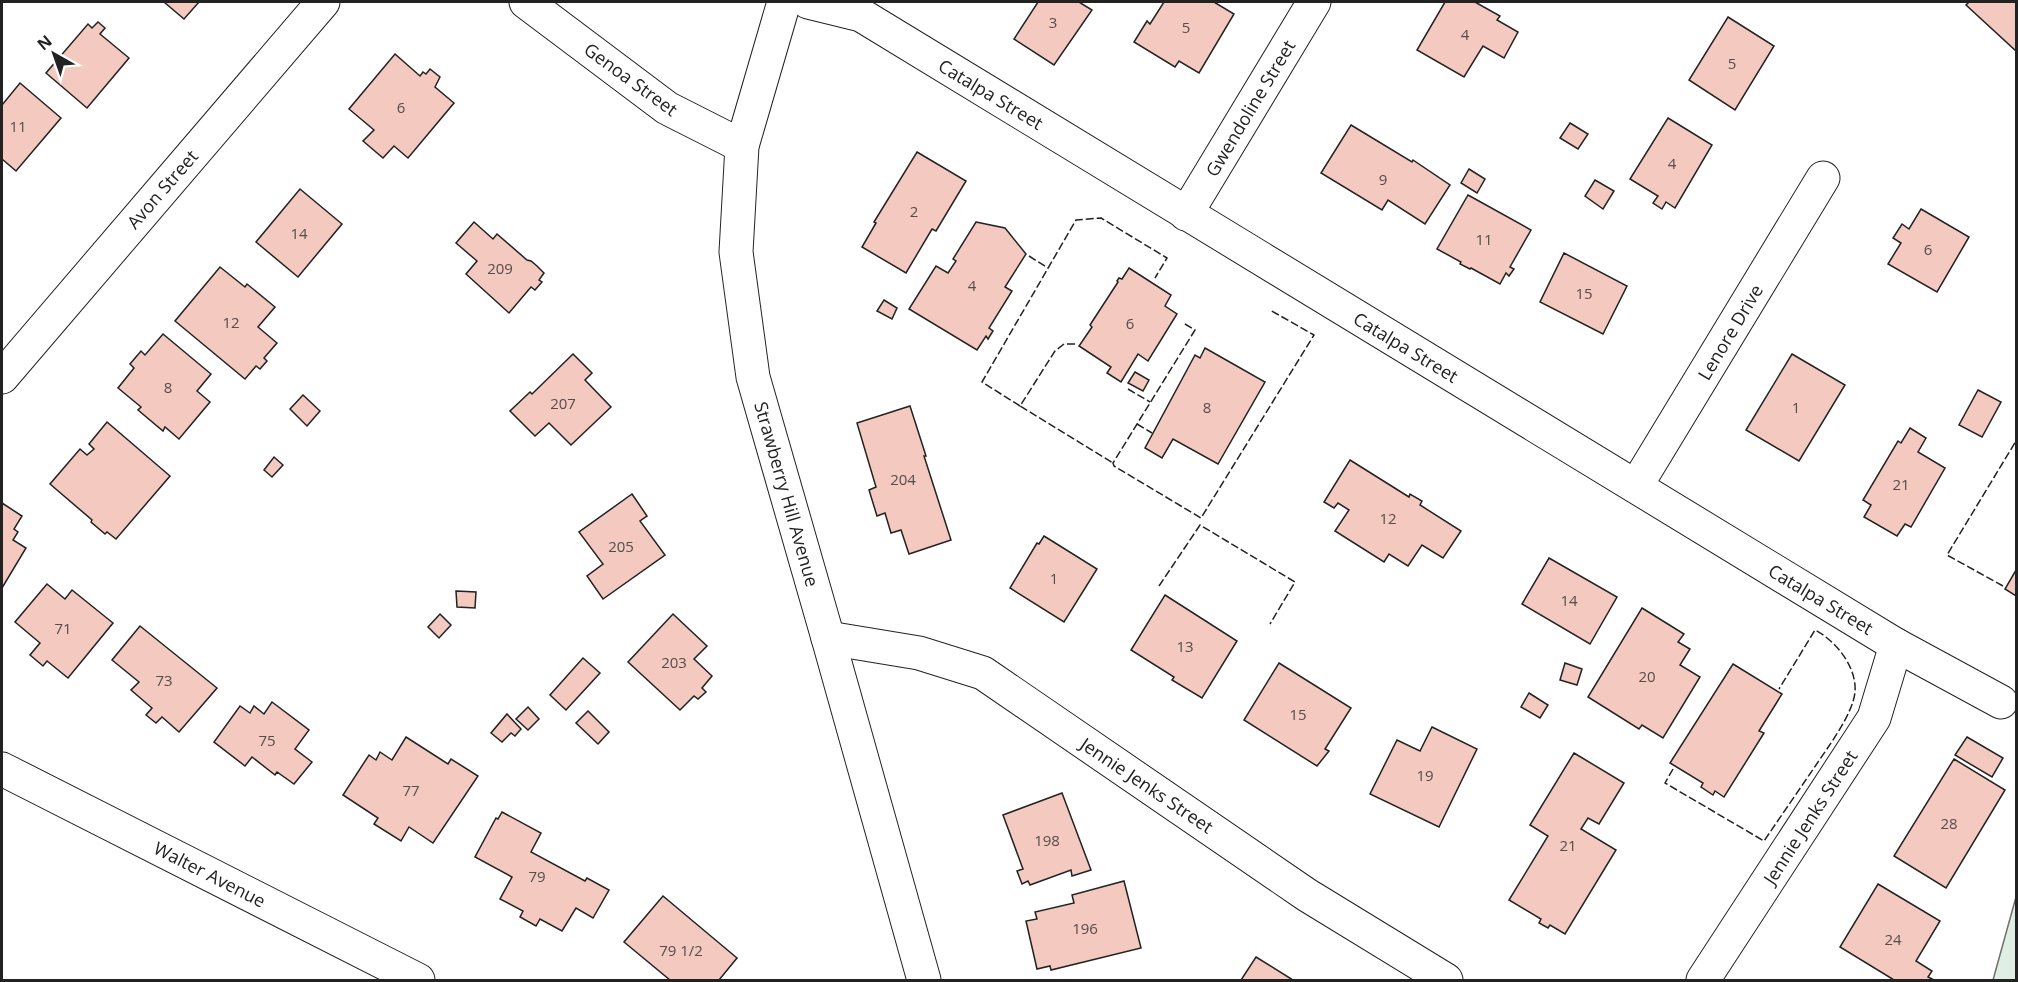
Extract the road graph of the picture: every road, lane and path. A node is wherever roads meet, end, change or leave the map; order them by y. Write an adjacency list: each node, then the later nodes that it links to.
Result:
1 (323, 2): 9 (street, Avon Street)
2 (526, 2): 6 (street, Genoa Street)
3 (784, 2): 6 (street, Strawberry Hill Avenue)
4 (808, 2): 8 (street, Catalpa Street)
5 (1314, 2): 8 (street, Gwendoline Street)
6 (742, 146): 11 (street, Strawberry Hill Avenue)
7 (1823, 178): 10 (street, Lenore Drive)
8 (1186, 214): 10 (street, Catalpa Street)
9 (2, 377)
10 (1636, 486): 12 (street, Catalpa Street)
11 (828, 638): 16 (street, Strawberry Hill Avenue); 17 (street, Jennie Jenks Street)
12 (1896, 645): 13 (street, Catalpa Street); 18 (street, Jennie Jenks Street)
13 (2001, 702)
14 (2, 769): 15 (street, Walter Avenue)
15 (418, 981)
16 (924, 981)
17 (1446, 981)
18 (1703, 981)

